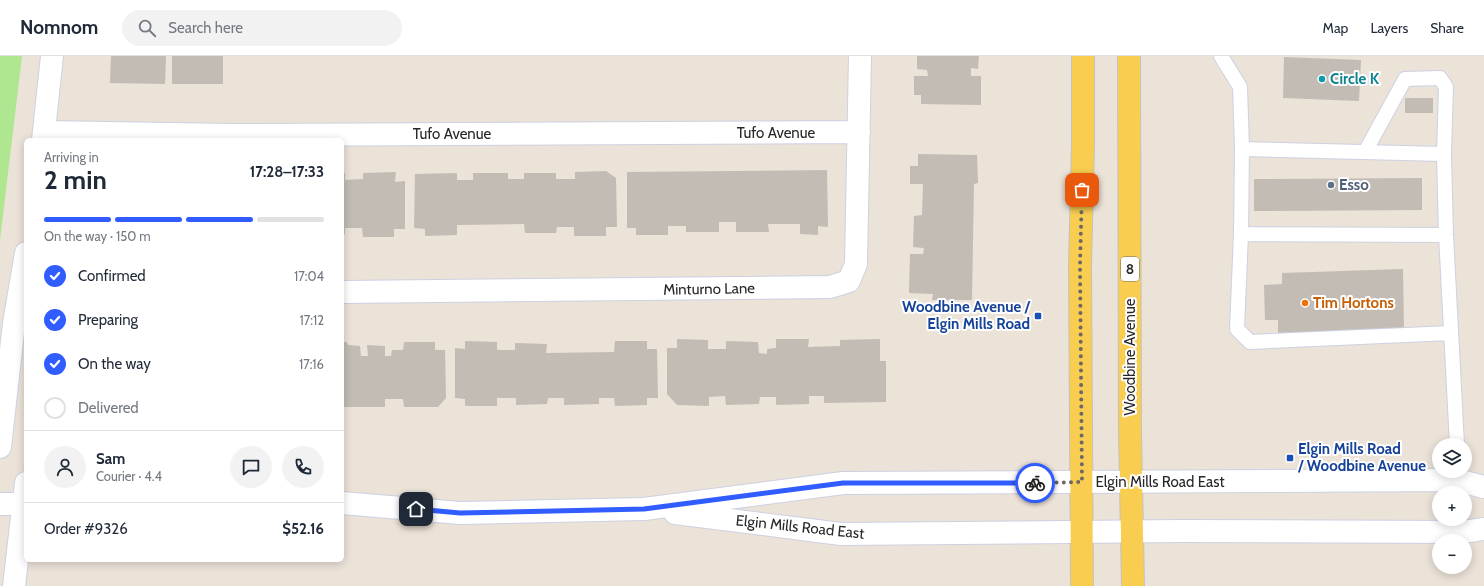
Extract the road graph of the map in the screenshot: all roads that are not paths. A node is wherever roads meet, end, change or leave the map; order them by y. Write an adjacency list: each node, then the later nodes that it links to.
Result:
1 (52, 56): 7 (main road)
2 (860, 56): 6 (main road, Minturno Lane)
3 (1082, 56): 21 (main road)
4 (1129, 56): 22 (main road, Woodbine Avenue / 8)
5 (1221, 56): 9 (lane)
6 (859, 132): 8 (main road, Tufo Avenue); 15 (main road, Minturno Lane)
7 (44, 136): 8 (main road, Tufo Avenue)
8 (234, 138)
9 (1242, 149): 10 (lane); 12 (lane)
10 (1365, 152): 11 (lane); 11 (lane)
11 (1444, 154): 13 (lane)
12 (1241, 234): 13 (lane); 16 (lane)
13 (1446, 235): 16 (lane)
14 (24, 265): 18 (main road)
15 (344, 292)
16 (1451, 333): 17 (lane)
17 (1457, 438)
18 (0, 447)
19 (1432, 476): 22 (main road, Elgin Mills Road East)
20 (1462, 478): 23 (main road, Elgin Mills Road East)
21 (1082, 482): 22 (main road, Elgin Mills Road East); 28 (main road, Elgin Mills Road East); 31 (main road)
22 (1131, 482): 30 (main road, Woodbine Avenue)
23 (1484, 487)
24 (24, 497): 26 (main road)
25 (344, 503): 28 (main road, Elgin Mills Road East)
26 (0, 504)
27 (24, 505): 32 (main road)
28 (644, 509): 31 (main road, Elgin Mills Road East)
29 (1484, 528): 30 (main road, Elgin Mills Road East)
30 (1132, 531): 31 (main road, Elgin Mills Road East); 34 (main road, Woodbine Avenue)
31 (1082, 532): 33 (main road)
32 (14, 586)
33 (1082, 586)
34 (1133, 586)

